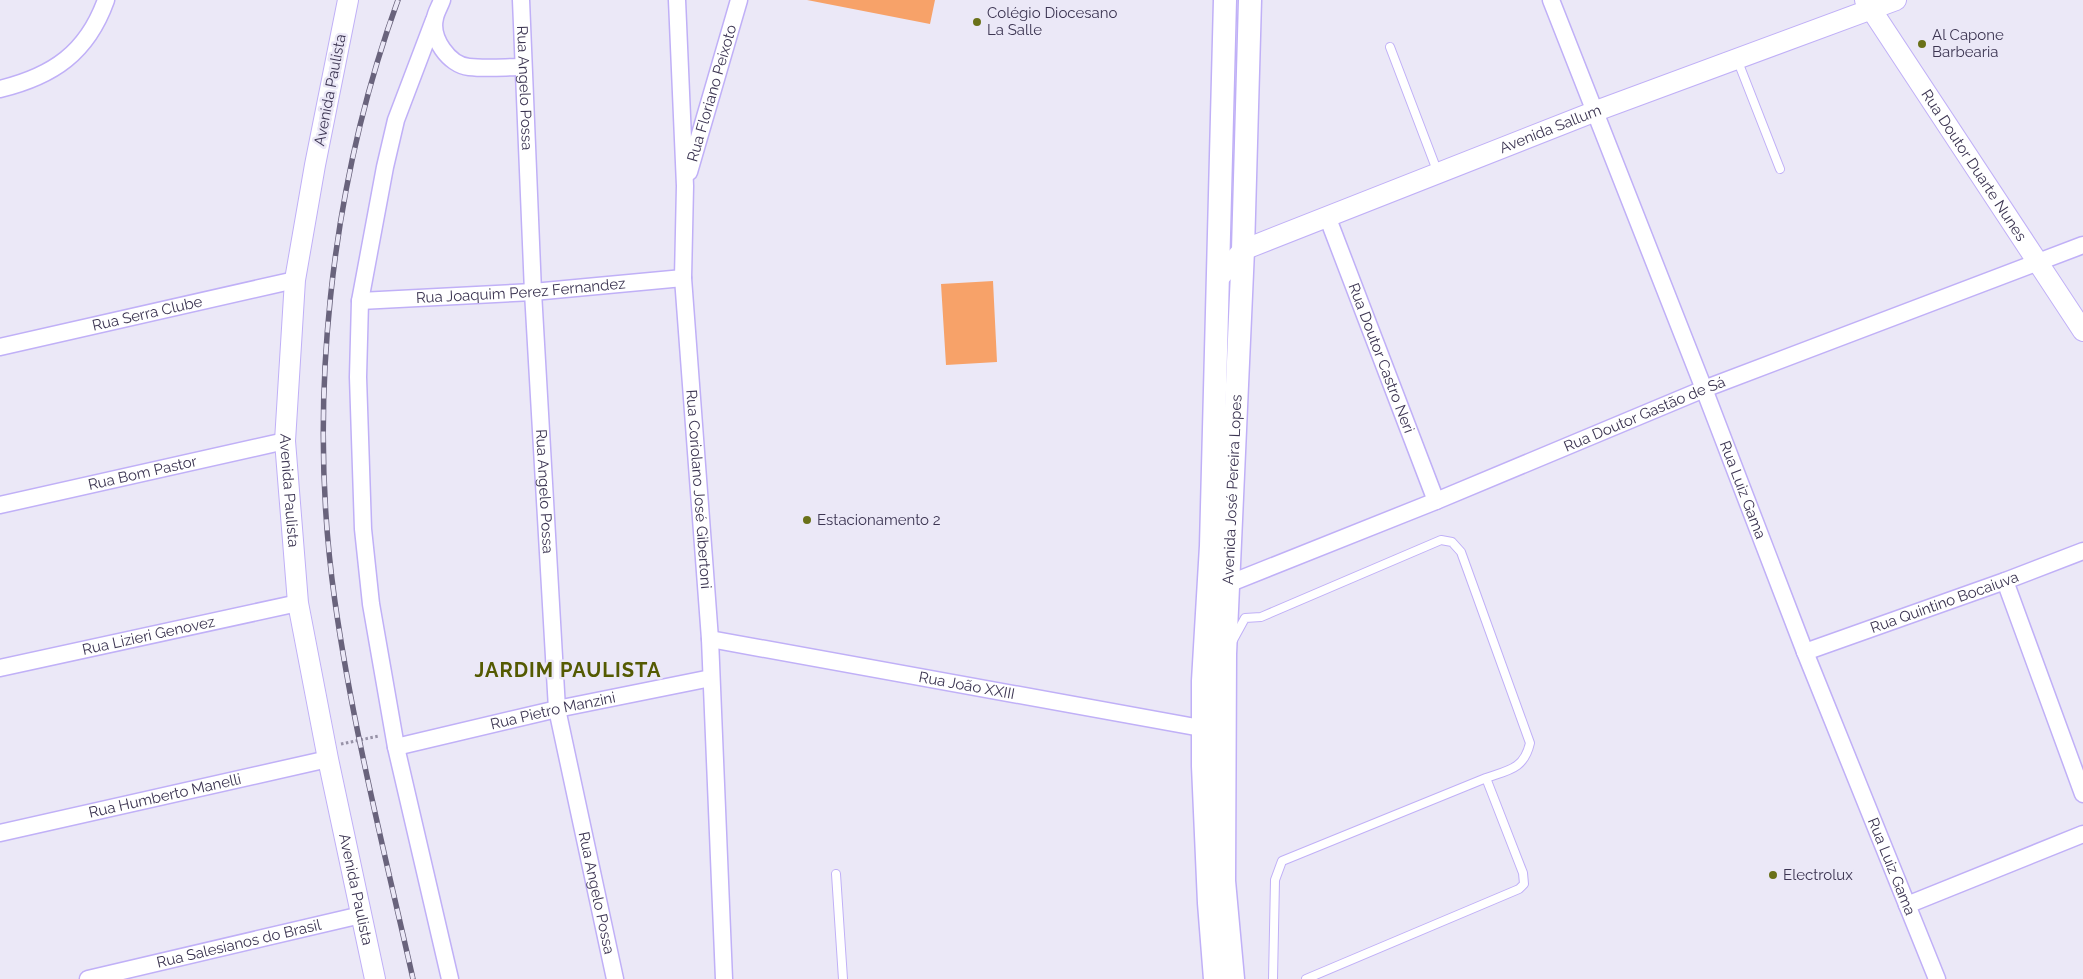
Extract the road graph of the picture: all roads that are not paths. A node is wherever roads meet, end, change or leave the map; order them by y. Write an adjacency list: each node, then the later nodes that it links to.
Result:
1 (106, 0): 16 (street)
2 (348, 0): 26 (street, Avenida Paulista)
3 (442, 0): 12 (street)
4 (521, 0): 15 (street, Rua Angelo Possa)
5 (677, 0): 20 (street, Rua Coriolano José Gibertoni)
6 (739, 0): 20 (street, Rua Floriano Peixoto)
7 (1226, 0): 27 (main road, Avenida José Pereira Lopes)
8 (1250, 0): 23 (main road, Avenida José Pereira Lopes)
9 (1551, 0): 17 (street, Rua Luiz Gama)
10 (1896, 0): 11 (street, Avenida Sallum)
11 (1868, 5): 14 (street, Avenida Sallum); 24 (street, Rua Doutor Duarte Nunes)
12 (434, 20): 15 (street); 29 (street)
13 (1390, 47): 19 (lane)
14 (1736, 58): 17 (street, Avenida Sallum); 18 (lane)
15 (523, 66): 28 (street, Rua Angelo Possa)
16 (0, 89)
17 (1596, 111): 19 (street, Avenida Sallum); 32 (street, Rua Luiz Gama)
18 (1780, 169)
19 (1438, 173): 21 (street, Avenida Sallum)
20 (685, 186): 25 (street, Rua Coriolano José Gibertoni)
21 (1327, 216): 23 (street, Avenida Sallum); 34 (street, Rua Doutor Castro Neri)
22 (2083, 245): 24 (street, Rua Doutor Gastão de Sá)
23 (1243, 250): 27 (street, Avenida Sallum); 38 (main road, Avenida José Pereira Lopes)
24 (2037, 263): 30 (street, Rua Doutor Duarte Nunes); 32 (street, Rua Doutor Gastão de Sá)
25 (683, 278): 28 (street, Rua Joaquim Perez Fernandez); 40 (street, Rua Coriolano José Gibertoni)
26 (295, 280): 31 (street, Rua Serra Clube); 33 (street, Avenida Paulista)
27 (1217, 280): 38 (main road, Avenida José Pereira Lopes)
28 (533, 292): 29 (street, Rua Joaquim Perez Fernandez); 45 (street, Rua Angelo Possa)
29 (360, 301): 47 (street)
30 (2083, 331)
31 (0, 347)
32 (1704, 389): 34 (street, Rua Doutor Gastão de Sá); 41 (street, Rua Luiz Gama)
33 (285, 441): 35 (street, Rua Bom Pastor); 39 (street, Avenida Paulista)
34 (1436, 500): 38 (street, Rua Doutor Gastão de Sá)
35 (0, 506)
36 (2083, 551): 37 (street, Rua Quintino Bocaiuva)
37 (2006, 581): 41 (street, Rua Quintino Bocaiuva); 50 (street)
38 (1219, 583): 42 (main road, Avenida José Pereira Lopes)
39 (298, 603): 43 (street, Rua Lizieri Genovez); 48 (street, Avenida Paulista)
40 (710, 639): 44 (street, Rua Coriolano José Gibertoni); 46 (street, Rua João XXIII)
41 (1805, 652): 54 (street, Rua Luiz Gama)
42 (1215, 654): 46 (main road, Avenida José Pereira Lopes); 49 (lane)
43 (0, 668)
44 (710, 678): 45 (street, Rua Pietro Manzini); 60 (street, Rua Coriolano José Gibertoni)
45 (557, 709): 47 (street, Rua Pietro Manzini); 59 (street, Rua Angelo Possa)
46 (1214, 731): 62 (main road, Avenida José Pereira Lopes); 63 (main road, Avenida José Pereira Lopes)
47 (395, 739): 58 (street)
48 (327, 753): 51 (street, Rua Humberto Manelli); 55 (street, Avenida Paulista)
49 (1486, 778): 64 (lane); 65 (lane)
50 (2083, 794)
51 (0, 833)
52 (2083, 834): 54 (street)
53 (836, 874): 61 (lane)
54 (1907, 905): 66 (street, Rua Luiz Gama)
55 (361, 915): 56 (street, Rua Salesianos do Brasil); 57 (street, Avenida Paulista)
56 (88, 979)
57 (376, 979)
58 (450, 979)
59 (615, 979)
60 (724, 979)
61 (843, 979)
62 (1215, 979)
63 (1233, 979)
64 (1274, 979)
65 (1306, 979)
66 (1936, 979)

